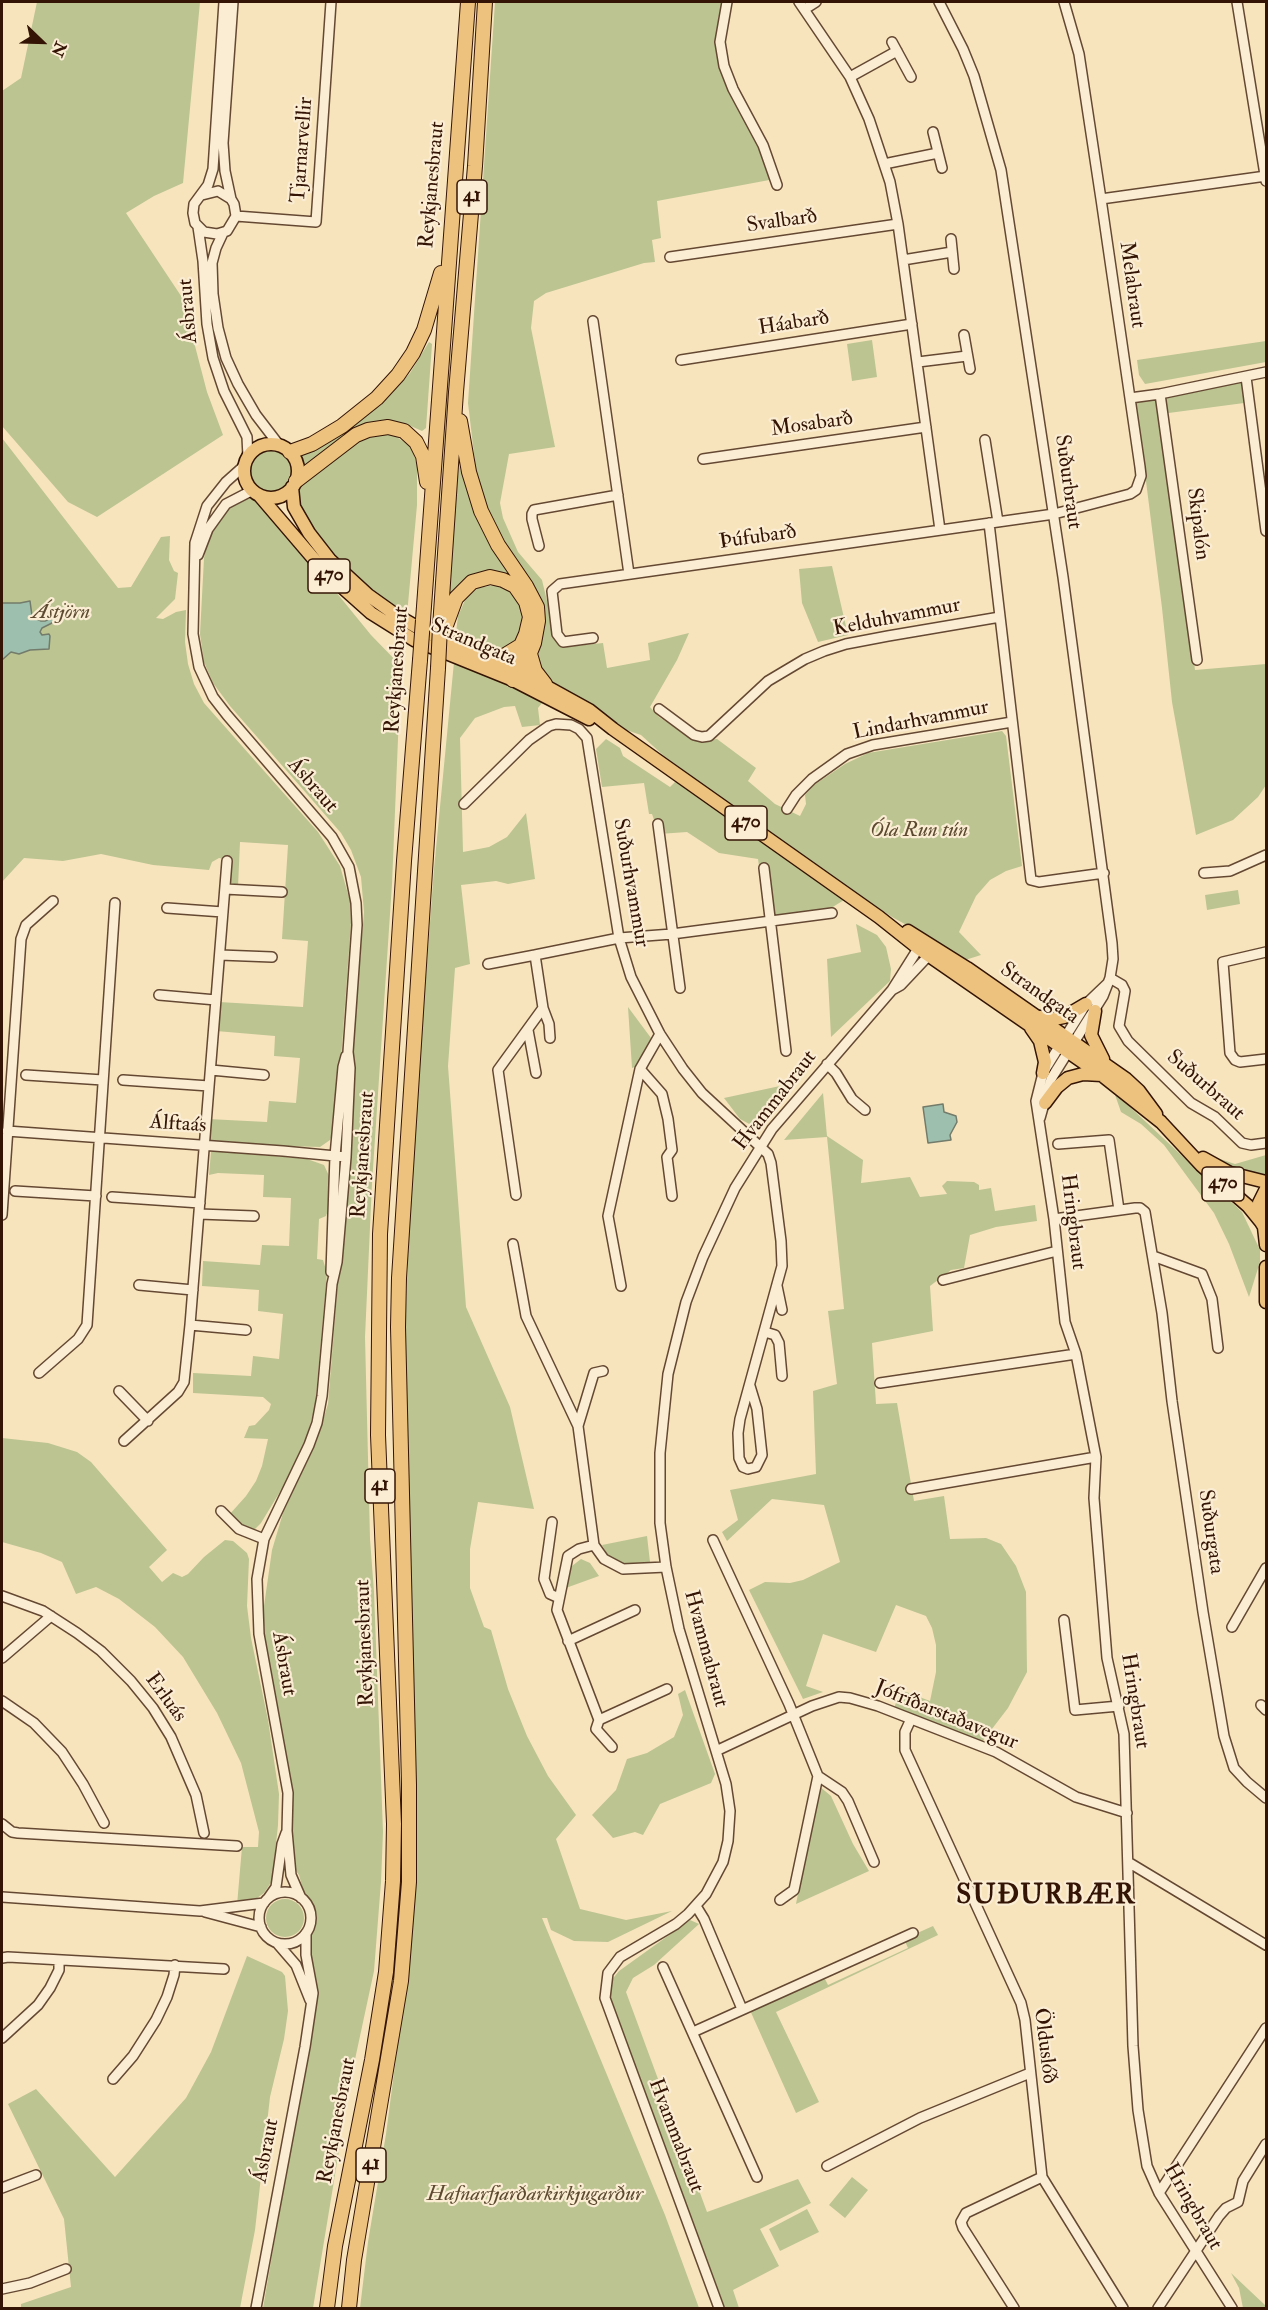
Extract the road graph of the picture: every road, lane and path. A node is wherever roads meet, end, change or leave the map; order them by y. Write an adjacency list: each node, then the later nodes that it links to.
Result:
1 (224, 2): 20 (street)
2 (233, 2): 21 (street)
3 (331, 2): 23 (street, Tjarnarvellir)
4 (468, 2): 28 (highway, Reykjanesbraut / 41)
5 (485, 2): 42 (highway, Reykjanesbraut / 41)
6 (727, 2): 19 (street)
7 (816, 2): 11 (street)
8 (939, 2): 53 (street, Suðurbraut)
9 (1064, 2): 22 (street, Melabraut)
10 (1238, 2): 18 (street)
11 (802, 5): 13 (street)
12 (911, 76): 13 (street)
13 (850, 77): 16 (street)
14 (933, 132): 15 (street)
15 (938, 153): 16 (street); 17 (street)
16 (885, 164): 24 (street)
17 (942, 168)
18 (1266, 178): 22 (street)
19 (777, 185)
20 (202, 195): 21 (street); 25 (street)
21 (231, 199): 23 (street)
22 (1101, 199): 44 (street, Melabraut)
23 (236, 216): 26 (street)
24 (898, 224): 30 (street, Svalbarð); 31 (street)
25 (198, 226): 26 (street); 49 (street, Ásbraut)
26 (223, 233): 47 (street, Ásbraut)
27 (951, 239): 29 (street)
28 (449, 242): 47 (highway); 54 (highway, Reykjanesbraut / 41)
29 (952, 252): 31 (street); 32 (street)
30 (670, 256)
31 (903, 260): 34 (street)
32 (954, 269)
33 (593, 321): 52 (street)
34 (912, 324): 37 (street, Háabarð); 38 (street)
35 (964, 335): 36 (street)
36 (968, 356): 38 (street); 39 (street)
37 (681, 360)
38 (918, 362): 45 (street)
39 (970, 369)
40 (1266, 372): 41 (street)
41 (1246, 376): 43 (street); 57 (street)
42 (456, 392): 62 (highway, Reykjanesbraut / 41); 64 (highway)
43 (1160, 394): 44 (street); 66 (street, Skipalón)
44 (1130, 398): 53 (street, Melabraut)
45 (926, 428): 48 (street, Mosabarð); 56 (street)
46 (985, 440): 55 (street)
47 (284, 449): 49 (main road); 50 (main road, 470)
48 (703, 459)
49 (247, 461): 51 (main road, 470); 59 (street, Ásbraut)
50 (294, 484): 51 (main road); 54 (highway); 65 (main road, Strandgata / 470)
51 (256, 492): 59 (street, Ásbraut); 67 (main road, Strandgata / 470)
52 (618, 495): 58 (street); 60 (street)
53 (1054, 514): 55 (street, Þúfubarð); 78 (street, Suðurbraut)
54 (430, 520): 245 (highway, Reykjanesbraut / 41, bridge)
55 (993, 522): 56 (street, Þúfubarð); 61 (street)
56 (940, 530): 60 (street, Þúfubarð)
57 (1266, 531)
58 (539, 546)
59 (196, 563): 110 (street, Ásbraut)
60 (630, 574): 63 (street, Þúfubarð)
61 (1000, 617): 69 (street, Kelduhvammur); 70 (street)
62 (442, 628): 64 (highway); 246 (highway, Reykjanesbraut / 41, bridge)
63 (593, 638)
64 (526, 650): 65 (highway); 67 (highway); 68 (highway)
65 (484, 657): 67 (main road, Strandgata / 470)
66 (1197, 660)
67 (515, 674): 68 (main road, Strandgata / 470); 71 (main road, Strandgata / 470)
68 (545, 684): 71 (main road, Strandgata / 470)
69 (659, 709)
70 (1012, 722): 73 (street, Lindarhvammur); 78 (street)
71 (613, 729): 90 (main road, Strandgata / 470)
72 (464, 804): 89 (street, Suðurhvammur)
73 (787, 809)
74 (658, 825): 88 (street)
75 (1266, 855): 79 (street)
76 (227, 861): 80 (street)
77 (764, 868): 87 (street)
78 (1104, 873): 97 (street, Suðurbraut)
79 (1204, 873)
80 (225, 889): 81 (street); 85 (street)
81 (282, 892)
82 (53, 901): 126 (street)
83 (115, 903): 120 (street)
84 (167, 908): 85 (street)
85 (223, 912): 93 (street)
86 (832, 913): 87 (street)
87 (770, 921): 88 (street); 109 (street)
88 (672, 934): 89 (street); 98 (street)
89 (619, 938): 94 (street); 106 (street, Suðurhvammur)
90 (921, 944): 91 (main road, Strandgata / 470); 99 (street, Hvammabraut)
91 (933, 952): 99 (street, Hvammabraut); 104 (main road, Strandgata / 470)
92 (1266, 952): 111 (street)
93 (220, 955): 95 (street); 101 (street)
94 (535, 955): 96 (street); 103 (street)
95 (272, 957)
96 (488, 964)
97 (1109, 980): 102 (street); 128 (street, Suðurbraut)
98 (680, 988)
99 (892, 990): 112 (street, Hvammabraut)
100 (159, 995): 101 (street)
101 (216, 1000): 115 (street)
102 (1091, 1007): 104 (main road); 108 (street); 114 (main road)
103 (543, 1008): 105 (street); 107 (street)
104 (1028, 1016): 108 (main road, Strandgata / 470); 117 (main road)
105 (528, 1029): 116 (street); 138 (street)
106 (660, 1034): 113 (street); 132 (street, Suðurhvammur)
107 (550, 1038)
108 (1068, 1044): 114 (main road, Strandgata / 470); 117 (street, Hringbraut); 123 (street, Hringbraut)
109 (786, 1051)
110 (348, 1052): 133 (street, Ásbraut); 134 (street, Ásbraut)
111 (1266, 1059)
112 (827, 1064): 124 (street); 132 (street, Hvammabraut)
113 (640, 1069): 140 (street); 158 (street)
114 (1105, 1070): 123 (main road); 131 (main road, Strandgata / 470)
115 (211, 1071): 119 (street); 122 (street)
116 (536, 1073)
117 (1043, 1073): 125 (street, Hringbraut)
118 (26, 1075): 120 (street)
119 (264, 1075)
120 (104, 1080): 127 (street)
121 (123, 1080): 122 (street)
122 (209, 1086): 130 (street)
123 (1045, 1102): 125 (street, Hringbraut)
124 (865, 1110)
125 (1040, 1118): 147 (street, Hringbraut)
126 (7, 1131): 127 (street, Álftaás); 145 (street)
127 (100, 1137): 130 (street, Álftaás); 139 (street)
128 (1266, 1143)
129 (1058, 1144): 143 (street)
130 (205, 1146): 133 (street, Álftaás); 142 (street)
131 (1184, 1146): 135 (main road, Strandgata / 470); 148 (main road, Strandgata / 470)
132 (759, 1147): 156 (street, Suðurhvammur); 183 (street, Hvammabraut)
133 (335, 1156): 134 (street, Álftaás); 155 (street, Ásbraut)
134 (346, 1157): 155 (street, Ásbraut)
135 (1266, 1182)
136 (1266, 1189): 148 (main road, 470)
137 (15, 1191): 139 (street)
138 (516, 1195)
139 (96, 1196): 168 (street)
140 (672, 1196)
141 (112, 1197): 142 (street)
142 (200, 1203): 144 (street)
143 (1119, 1210): 147 (street, Suðurgata); 152 (street, Suðurgata)
144 (199, 1214): 146 (street); 159 (street)
145 (2, 1215)
146 (254, 1216)
147 (1054, 1219): 151 (street, Hringbraut)
148 (1264, 1226): 150 (main road)
149 (513, 1244): 174 (street)
150 (1266, 1245)
151 (1058, 1251): 154 (street); 166 (street, Hringbraut)
152 (1153, 1256): 165 (street); 202 (street, Suðurgata)
153 (1266, 1267): 160 (main road)
154 (943, 1280)
155 (332, 1284): 180 (street, Ásbraut)
156 (777, 1284): 161 (street); 164 (street)
157 (139, 1286): 159 (street)
158 (621, 1287)
159 (193, 1290): 162 (street)
160 (1266, 1302)
161 (782, 1310)
162 (190, 1325): 163 (street); 173 (street)
163 (246, 1330)
164 (765, 1332): 169 (street); 171 (street)
165 (1218, 1348)
166 (1076, 1354): 170 (street); 176 (street, Hringbraut)
167 (603, 1371): 174 (street)
168 (39, 1374)
169 (782, 1376)
170 (880, 1383)
171 (750, 1386): 171 (street)
172 (119, 1391): 173 (street)
173 (148, 1421): 175 (street)
174 (578, 1426): 182 (street)
175 (124, 1441)
176 (1096, 1457): 177 (street); 195 (street, Hringbraut)
177 (911, 1490)
178 (221, 1512): 180 (street)
179 (552, 1522): 186 (street)
180 (264, 1539): 206 (street, Ásbraut)
181 (713, 1540): 196 (street)
182 (594, 1545): 183 (street); 186 (street)
183 (666, 1567): 200 (street, Hvammabraut)
184 (1266, 1568): 190 (street)
185 (2, 1596): 188 (street, Erluás)
186 (559, 1598): 191 (street)
187 (635, 1610): 191 (street)
188 (51, 1616): 192 (street); 207 (street, Erluás)
189 (1064, 1620): 195 (street)
190 (1232, 1627)
191 (568, 1641): 198 (street)
192 (2, 1658)
193 (667, 1689): 198 (street)
194 (2, 1701): 204 (street)
195 (1119, 1706): 203 (street, Hringbraut)
196 (794, 1715): 197 (street, Jófríðarstaðavegur); 200 (street, Jófríðarstaðavegur); 201 (street)
197 (911, 1719): 203 (street, Jófríðarstaðavegur); 232 (street, Ölduslóð)
198 (599, 1720): 199 (street)
199 (612, 1746)
200 (716, 1751): 215 (street, Hvammabraut)
201 (818, 1776): 209 (street); 213 (street)
202 (1266, 1798)
203 (1127, 1813): 210 (street, Hringbraut)
204 (104, 1823)
205 (2, 1824): 208 (street)
206 (287, 1831): 212 (street, Ásbraut); 214 (street, Ásbraut)
207 (204, 1833)
208 (237, 1846)
209 (874, 1862)
210 (1128, 1862): 221 (street); 240 (street, Hringbraut)
211 (2, 1897): 216 (street)
212 (301, 1898): 214 (street); 218 (street)
213 (780, 1900)
214 (266, 1901): 216 (street); 217 (street)
215 (696, 1906): 228 (street); 247 (street, Hvammabraut)
216 (200, 1911): 217 (street)
217 (261, 1927): 220 (street)
218 (306, 1933): 220 (street); 227 (street, Ásbraut)
219 (913, 1933): 228 (street)
220 (277, 1943): 227 (street, Ásbraut)
221 (1266, 1946)
222 (2, 1958): 223 (street)
223 (59, 1960): 224 (street); 231 (street)
224 (175, 1965): 226 (street); 233 (street)
225 (663, 1967): 230 (street)
226 (224, 1969)
227 (310, 2000): 244 (street, Ásbraut)
228 (742, 2009): 230 (street)
229 (1266, 2028): 240 (street)
230 (693, 2032): 237 (street)
231 (2, 2038)
232 (1030, 2073): 235 (street); 238 (street, Ölduslóð)
233 (113, 2079)
234 (1266, 2144): 241 (street)
235 (827, 2166)
236 (36, 2175): 239 (street)
237 (756, 2177)
238 (1041, 2177): 248 (street); 249 (street, Ölduslóð)
239 (2, 2188)
240 (1159, 2193): 241 (street, Hringbraut)
241 (1195, 2251): 250 (street); 251 (street, Hringbraut)
242 (66, 2269): 243 (street)
243 (2, 2289)
244 (256, 2308)
245 (325, 2308)
246 (349, 2308)
247 (719, 2308)
248 (1014, 2308)
249 (1123, 2308)
250 (1158, 2308)
251 (1232, 2308)

